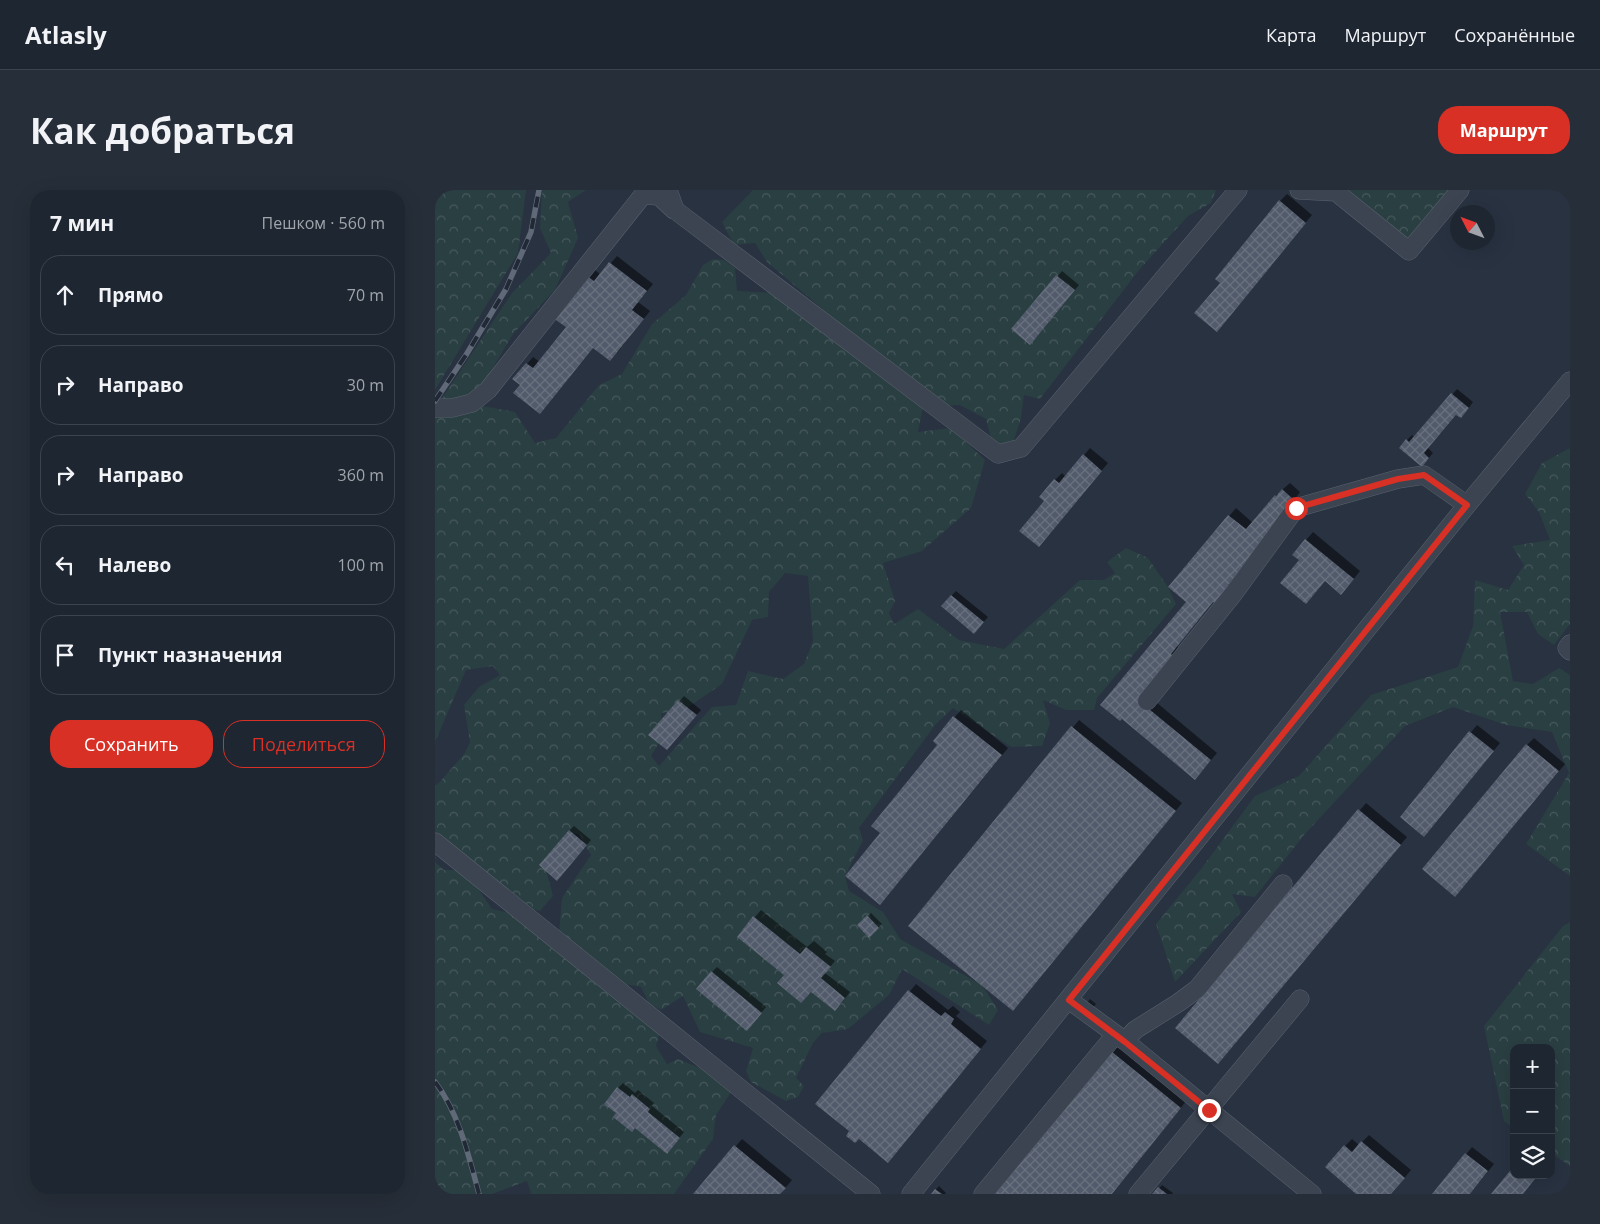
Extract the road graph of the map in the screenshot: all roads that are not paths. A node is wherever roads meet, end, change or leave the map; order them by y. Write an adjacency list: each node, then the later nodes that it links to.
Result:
1 (668, 190): 6 (lane)
2 (1238, 190): 6 (lane)
3 (1299, 190): 5 (lane)
4 (1459, 190): 5 (lane)
5 (1340, 192)
6 (675, 210): 8 (lane)
7 (1570, 381): 9 (lane)
8 (435, 408)
9 (1467, 505): 12 (lane); 16 (lane)
10 (1570, 644): 11 (lane)
11 (1570, 650)
12 (1147, 701)
13 (435, 842): 20 (lane)
14 (1283, 884): 17 (lane)
15 (1300, 999): 18 (lane)
16 (1069, 1000): 17 (lane); 19 (lane)
17 (1120, 1038): 18 (lane); 21 (lane)
18 (1209, 1110): 22 (lane); 23 (lane)
19 (919, 1191)
20 (871, 1194)
21 (983, 1194)
22 (1138, 1194)
23 (1311, 1194)

